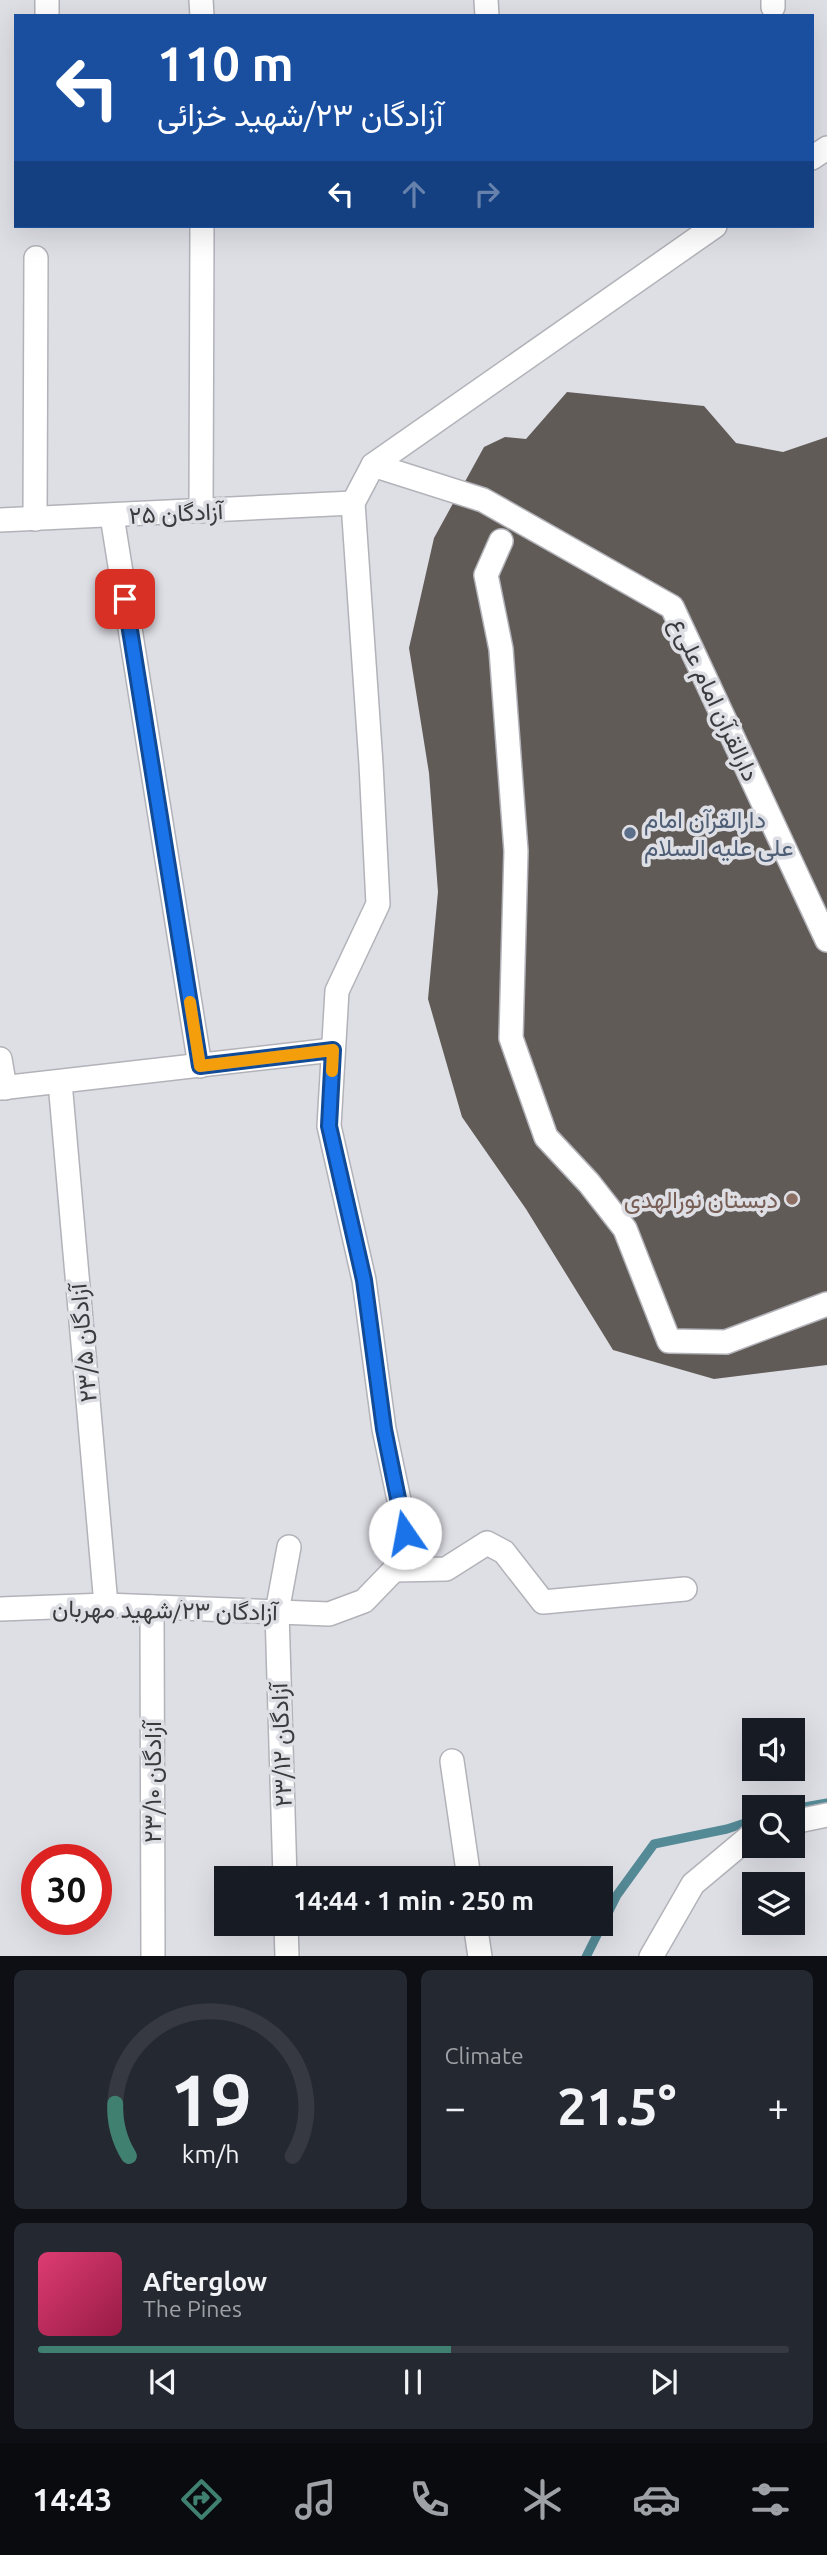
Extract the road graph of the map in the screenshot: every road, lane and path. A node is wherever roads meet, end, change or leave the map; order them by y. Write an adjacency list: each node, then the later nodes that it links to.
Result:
1 (202, 228): 6 (street)
2 (712, 228): 4 (street)
3 (36, 258): 8 (street)
4 (373, 465): 5 (street); 11 (street, دارالقرآن امام علی‌ع)
5 (353, 503): 6 (street, آزادگان ۲۵); 12 (street)
6 (201, 511): 7 (street, آزادگان ۲۵)
7 (112, 516): 8 (street, آزادگان ۲۵); 14 (street)
8 (34, 519): 9 (street, آزادگان ۲۵)
9 (0, 520)
10 (501, 541): 17 (street)
11 (827, 940)
12 (333, 1050): 14 (street); 19 (street)
13 (0, 1059): 16 (street)
14 (200, 1066): 15 (street)
15 (60, 1082): 16 (street); 21 (street, آزادگان ۲۳/۵)
16 (2, 1088)
17 (827, 1304)
18 (289, 1547): 24 (street, آزادگان ۲۳/۱۲)
19 (394, 1570): 20 (street); 24 (street, آزادگان ۲۳/شهید مهربان)
20 (685, 1589)
21 (106, 1605): 22 (street, آزادگان ۲۳/شهید مهربان); 23 (street, آزادگان ۲۳/شهید مهربان)
22 (152, 1607): 24 (street, آزادگان ۲۳/شهید مهربان); 33 (street, آزادگان ۲۳/۱۰)
23 (0, 1609)
24 (277, 1612): 29 (street, آزادگان ۲۳/۱۲)
25 (453, 1761): 30 (street)
26 (827, 1815): 27 (street)
27 (805, 1820)
28 (742, 1843): 36 (street)
29 (285, 1866)
30 (467, 1866)
31 (286, 1936): 34 (street)
32 (477, 1936): 35 (street)
33 (153, 1956)
34 (287, 1956)
35 (480, 1956)
36 (650, 1956)

